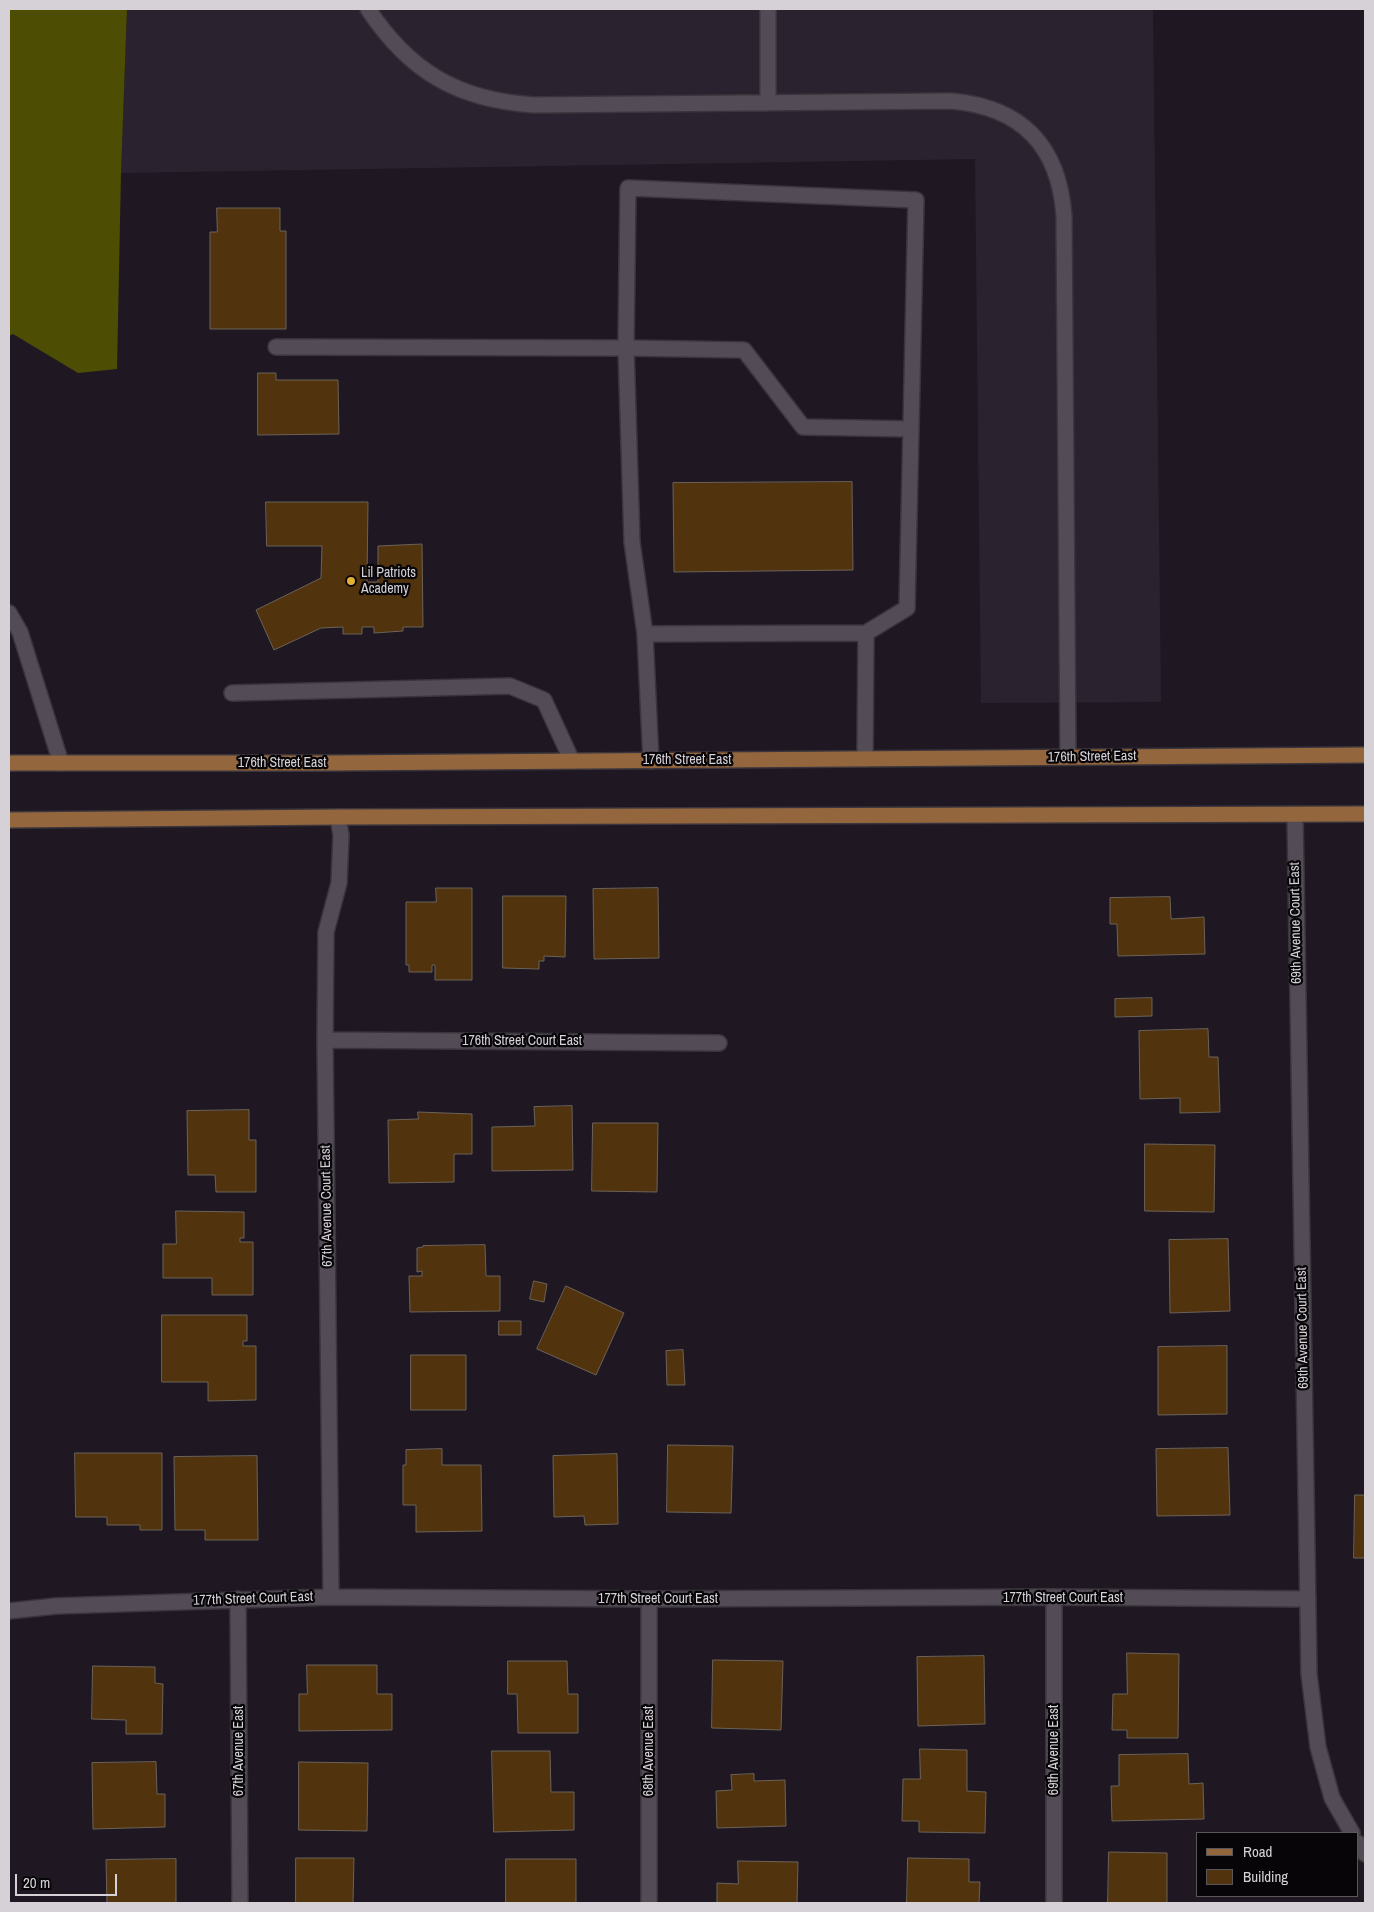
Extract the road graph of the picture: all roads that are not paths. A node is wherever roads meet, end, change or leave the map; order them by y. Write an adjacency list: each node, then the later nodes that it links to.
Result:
1 (368, 9): 3 (street)
2 (768, 9): 3 (street)
3 (768, 103): 12 (street)
4 (276, 346): 5 (street)
5 (626, 348): 6 (street); 6 (street); 9 (street)
6 (911, 430): 8 (street)
7 (9, 613): 17 (street)
8 (866, 632): 9 (street); 13 (street)
9 (646, 634): 15 (street)
10 (232, 693): 14 (street)
11 (1365, 755): 12 (main road, 176th Street East)
12 (1068, 757): 13 (main road, 176th Street East)
13 (865, 759): 15 (main road, 176th Street East)
14 (572, 761): 15 (main road, 176th Street East); 17 (main road, 176th Street East)
15 (651, 761)
16 (9, 763): 17 (main road, 176th Street East)
17 (61, 763)
18 (1365, 814): 19 (main road)
19 (1295, 815): 20 (main road); 28 (street, 69th Avenue Court East)
20 (338, 817): 21 (main road); 22 (street, 67th Avenue Court East)
21 (9, 820)
22 (325, 1040): 23 (street, 176th Street Court East); 24 (street, 67th Avenue Court East)
23 (718, 1043)
24 (332, 1597): 26 (street, 177th Street Court East); 27 (street, 177th Street Court East)
25 (1054, 1597): 27 (street, 177th Street Court East); 28 (street, 177th Street Court East); 33 (street, 69th Avenue East)
26 (238, 1599): 29 (street, 177th Street Court East); 31 (street, 67th Avenue East)
27 (649, 1599): 32 (street, 68th Avenue East)
28 (1308, 1599): 30 (street, 69th Avenue Court East)
29 (9, 1611)
30 (1351, 1832)
31 (240, 1903)
32 (649, 1903)
33 (1054, 1903)

